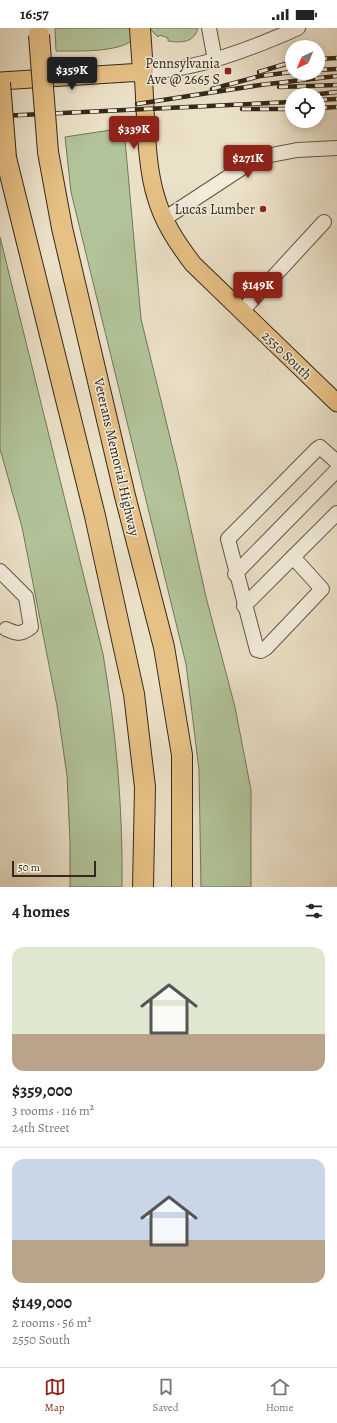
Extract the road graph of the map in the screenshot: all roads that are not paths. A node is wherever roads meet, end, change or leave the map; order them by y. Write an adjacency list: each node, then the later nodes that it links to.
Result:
1 (140, 28): 6 (highway)
2 (209, 28): 5 (street)
3 (298, 28): 5 (street)
4 (39, 31): 22 (highway, Veterans Memorial Highway, bridge)
5 (215, 60): 6 (street)
6 (143, 72): 7 (main road); 9 (main road, 2550 South)
7 (0, 82): 21 (highway, bridge)
8 (337, 148): 9 (street)
9 (164, 219): 11 (main road, 2550 South)
10 (324, 222): 11 (street)
11 (242, 311): 12 (main road, 2550 South)
12 (337, 403)
13 (337, 462): 18 (street)
14 (337, 470): 18 (street)
15 (337, 513): 16 (street)
16 (293, 557): 19 (street); 19 (street)
17 (0, 571): 20 (street)
18 (235, 574): 19 (street)
19 (244, 606)
20 (6, 629)
21 (143, 885)
22 (182, 885)

